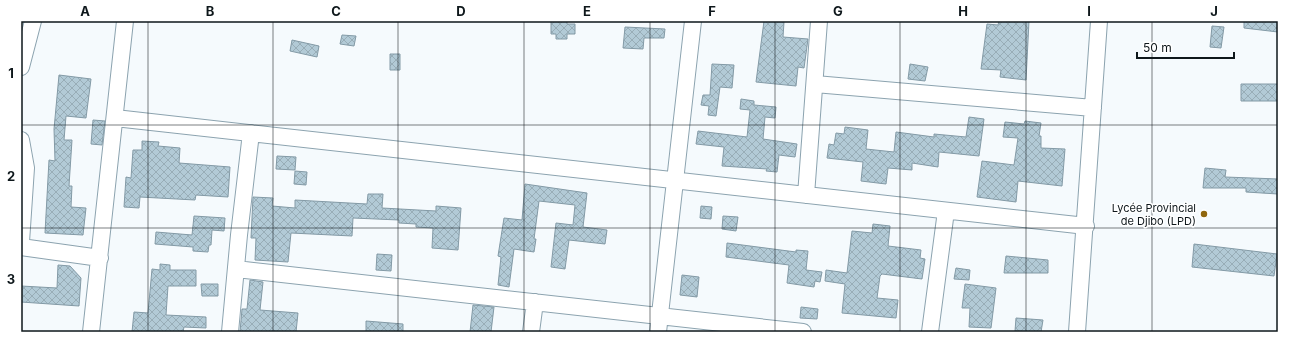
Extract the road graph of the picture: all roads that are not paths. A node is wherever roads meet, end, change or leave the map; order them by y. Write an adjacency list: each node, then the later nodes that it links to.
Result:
1 (33, 21): 6 (street)
2 (125, 21): 9 (street)
3 (693, 21): 12 (street)
4 (819, 21): 7 (street)
5 (1099, 21): 8 (street)
6 (21, 67)
7 (815, 84): 8 (street); 13 (street)
8 (1092, 108): 15 (street)
9 (115, 118): 10 (street); 18 (street)
10 (251, 133): 12 (street); 19 (street)
11 (21, 140): 16 (street)
12 (675, 180): 13 (street); 21 (street)
13 (806, 195): 14 (street)
14 (946, 211): 15 (street); 28 (street)
15 (1086, 226): 29 (street)
16 (21, 242)
17 (21, 247): 18 (street)
18 (100, 258): 23 (street)
19 (236, 269): 20 (street); 24 (street)
20 (535, 302): 21 (street); 25 (street)
21 (660, 316): 22 (street); 26 (street)
22 (786, 331): 27 (street)
23 (91, 332)
24 (230, 332)
25 (531, 332)
26 (658, 332)
27 (803, 332)
28 (930, 332)
29 (1077, 332)

